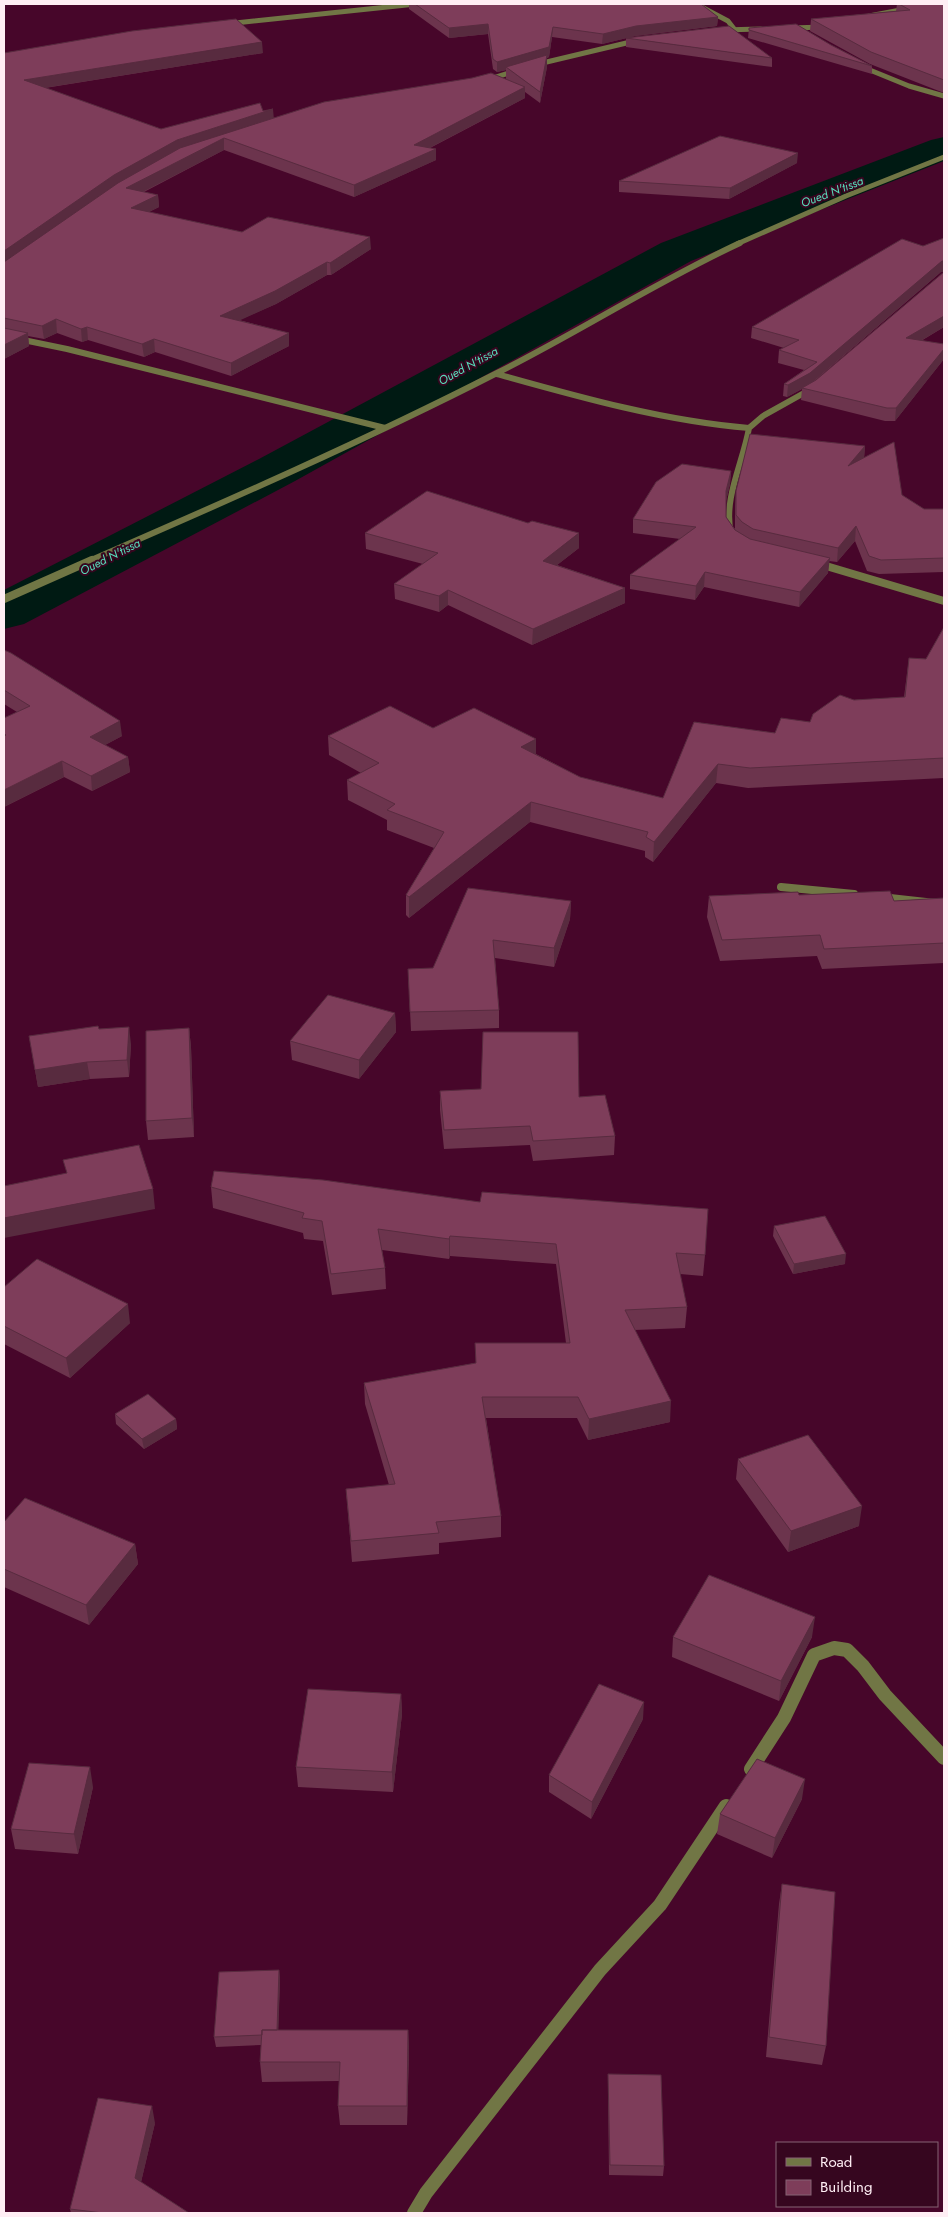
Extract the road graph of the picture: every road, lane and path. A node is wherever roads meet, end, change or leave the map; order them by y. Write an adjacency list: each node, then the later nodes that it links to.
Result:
1 (416, 4): 5 (street)
2 (696, 4): 10 (street)
3 (932, 4): 4 (street)
4 (865, 17)
5 (220, 25)
6 (830, 26): 9 (street)
7 (770, 28): 10 (street)
8 (788, 28): 9 (street)
9 (797, 28): 12 (street)
10 (736, 30): 11 (street)
11 (712, 31)
12 (804, 33)
13 (643, 39): 15 (street)
14 (852, 62): 18 (street)
15 (531, 66)
16 (523, 69): 17 (street)
17 (479, 82)
18 (944, 96)
19 (944, 157): 21 (street)
20 (4, 336): 23 (street)
21 (498, 374): 23 (street); 24 (street)
22 (818, 384): 24 (street)
23 (386, 428): 27 (street)
24 (749, 428): 25 (street)
25 (738, 540)
26 (810, 562): 28 (street)
27 (4, 599)
28 (944, 601)
29 (781, 887): 30 (street)
30 (944, 904)
31 (944, 1758): 32 (street)
32 (743, 1782)
33 (732, 1797): 34 (street)
34 (414, 2213)

